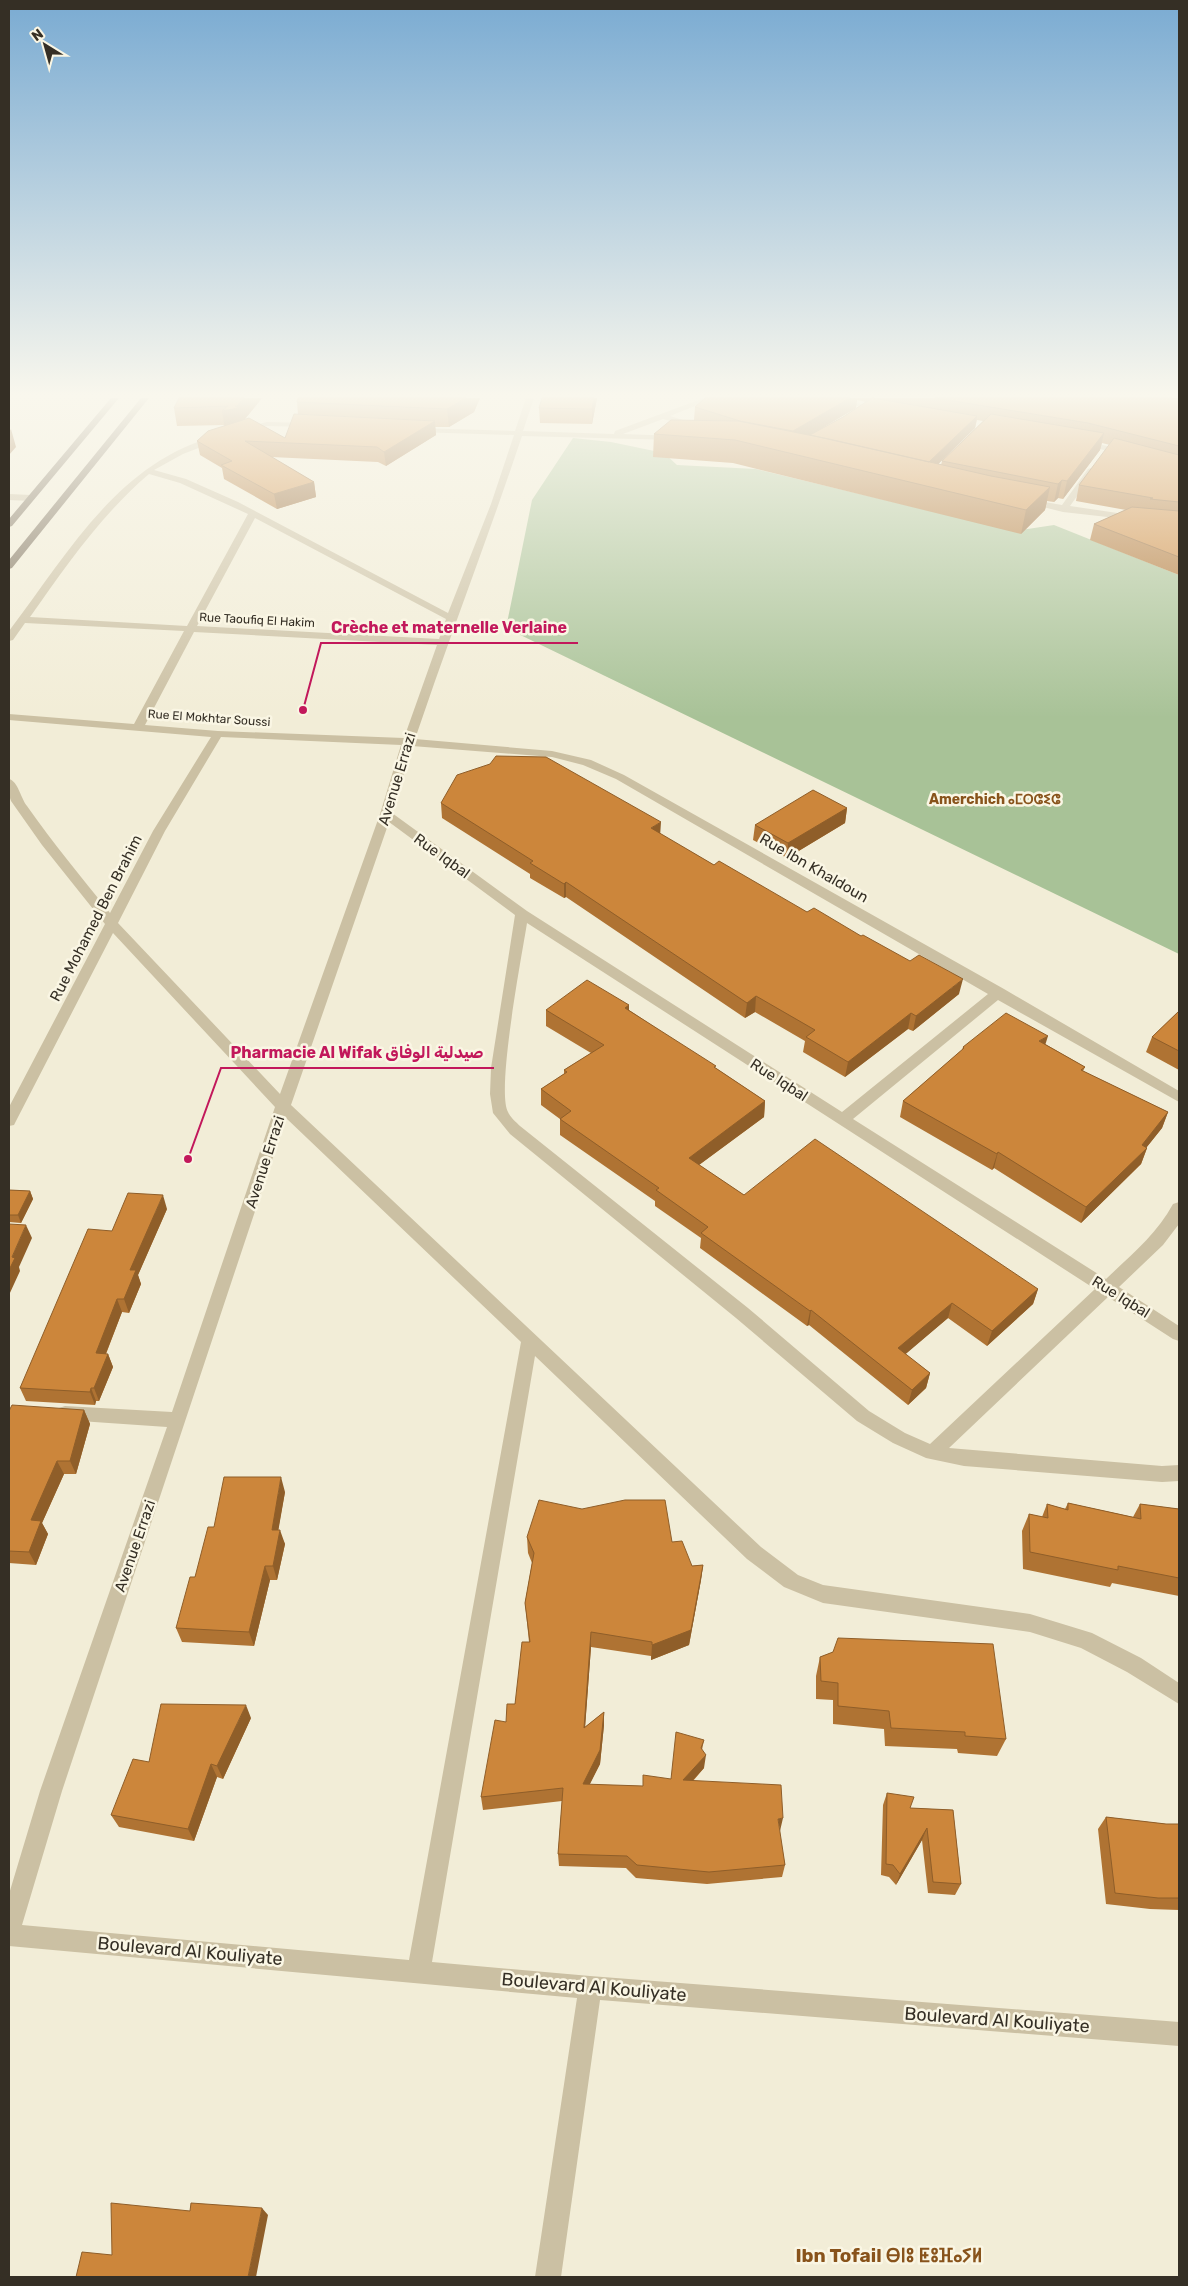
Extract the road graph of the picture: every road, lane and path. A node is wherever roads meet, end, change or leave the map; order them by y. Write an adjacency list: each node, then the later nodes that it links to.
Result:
1 (25, 505): 11 (main road)
2 (59, 505): 12 (main road)
3 (113, 505): 14 (street)
4 (236, 505): 9 (street)
5 (495, 505): 13 (street, Avenue Errazi)
6 (1040, 505): 8 (street)
7 (1066, 505): 8 (street)
8 (1063, 509): 10 (street)
9 (253, 513): 13 (street); 15 (street, Rue Taoufiq El Hakim)
10 (1138, 519)
11 (9, 524)
12 (9, 566)
13 (451, 618): 17 (street, Avenue Errazi)
14 (23, 620): 15 (street, Rue Taoufiq El Hakim); 16 (street)
15 (189, 629): 17 (street, Rue Taoufiq El Hakim); 19 (street, Rue Taoufiq El Hakim)
16 (9, 638)
17 (443, 642): 21 (street, Avenue Errazi)
18 (9, 718): 19 (street, Rue El Mokhtar Soussi)
19 (138, 727): 20 (street, Rue El Mokhtar Soussi)
20 (218, 734): 21 (street, Rue El Mokhtar Soussi); 25 (street, Rue Mohamed Ben Brahim)
21 (408, 742): 23 (street, Avenue Errazi); 26 (street, Rue Ibn Khaldoun)
22 (9, 782): 25 (street)
23 (386, 814): 24 (street, Rue Iqbal); 28 (street, Avenue Errazi)
24 (522, 914): 30 (street, Rue Iqbal); 37 (street)
25 (111, 923): 28 (street); 29 (street, Rue Mohamed Ben Brahim)
26 (999, 992): 27 (street, Rue Ibn Khaldoun); 30 (street)
27 (1179, 1097)
28 (283, 1106): 34 (street); 36 (street, Avenue Errazi)
29 (9, 1120)
30 (842, 1120): 32 (street, Rue Iqbal)
31 (1179, 1208): 32 (street)
32 (1108, 1289): 33 (street, Rue Iqbal); 37 (street)
33 (1179, 1334)
34 (530, 1338): 39 (street); 42 (street)
35 (46, 1411): 36 (street)
36 (178, 1420): 40 (street, Avenue Errazi)
37 (932, 1453): 38 (street)
38 (1179, 1473)
39 (1179, 1694)
40 (9, 1930)
41 (9, 1935): 42 (street, Boulevard Al Kouliyate)
42 (419, 1971): 43 (street, Boulevard Al Kouliyate)
43 (590, 1988): 44 (street, Boulevard Al Kouliyate); 45 (street)
44 (1179, 2034)
45 (548, 2277)

